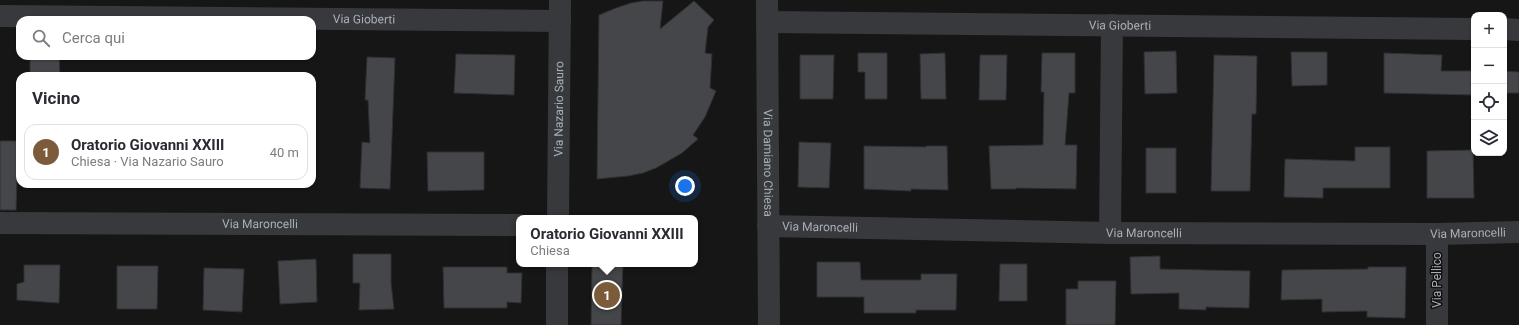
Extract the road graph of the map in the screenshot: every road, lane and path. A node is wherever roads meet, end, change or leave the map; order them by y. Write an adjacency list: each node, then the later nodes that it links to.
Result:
1 (767, 0): 4 (street, Via Damiano Chiesa)
2 (560, 11): 3 (street, Via Gioberti); 9 (street, Via Nazario Sauro)
3 (0, 16)
4 (767, 22): 5 (street, Via Gioberti); 12 (street, Via Damiano Chiesa)
5 (1112, 25): 6 (street, Via Gioberti); 13 (street)
6 (1471, 29)
7 (1507, 29): 8 (street)
8 (1519, 30)
9 (558, 215)
10 (0, 223): 11 (street, Via Maroncelli)
11 (516, 225)
12 (768, 226): 13 (street, Via Maroncelli); 18 (street, Via Damiano Chiesa)
13 (1110, 232): 15 (street, Via Maroncelli)
14 (1519, 232): 15 (street, Via Maroncelli)
15 (1437, 234): 19 (street, Via Pellico)
16 (557, 267): 17 (street)
17 (557, 325)
18 (769, 325)
19 (1437, 325)

